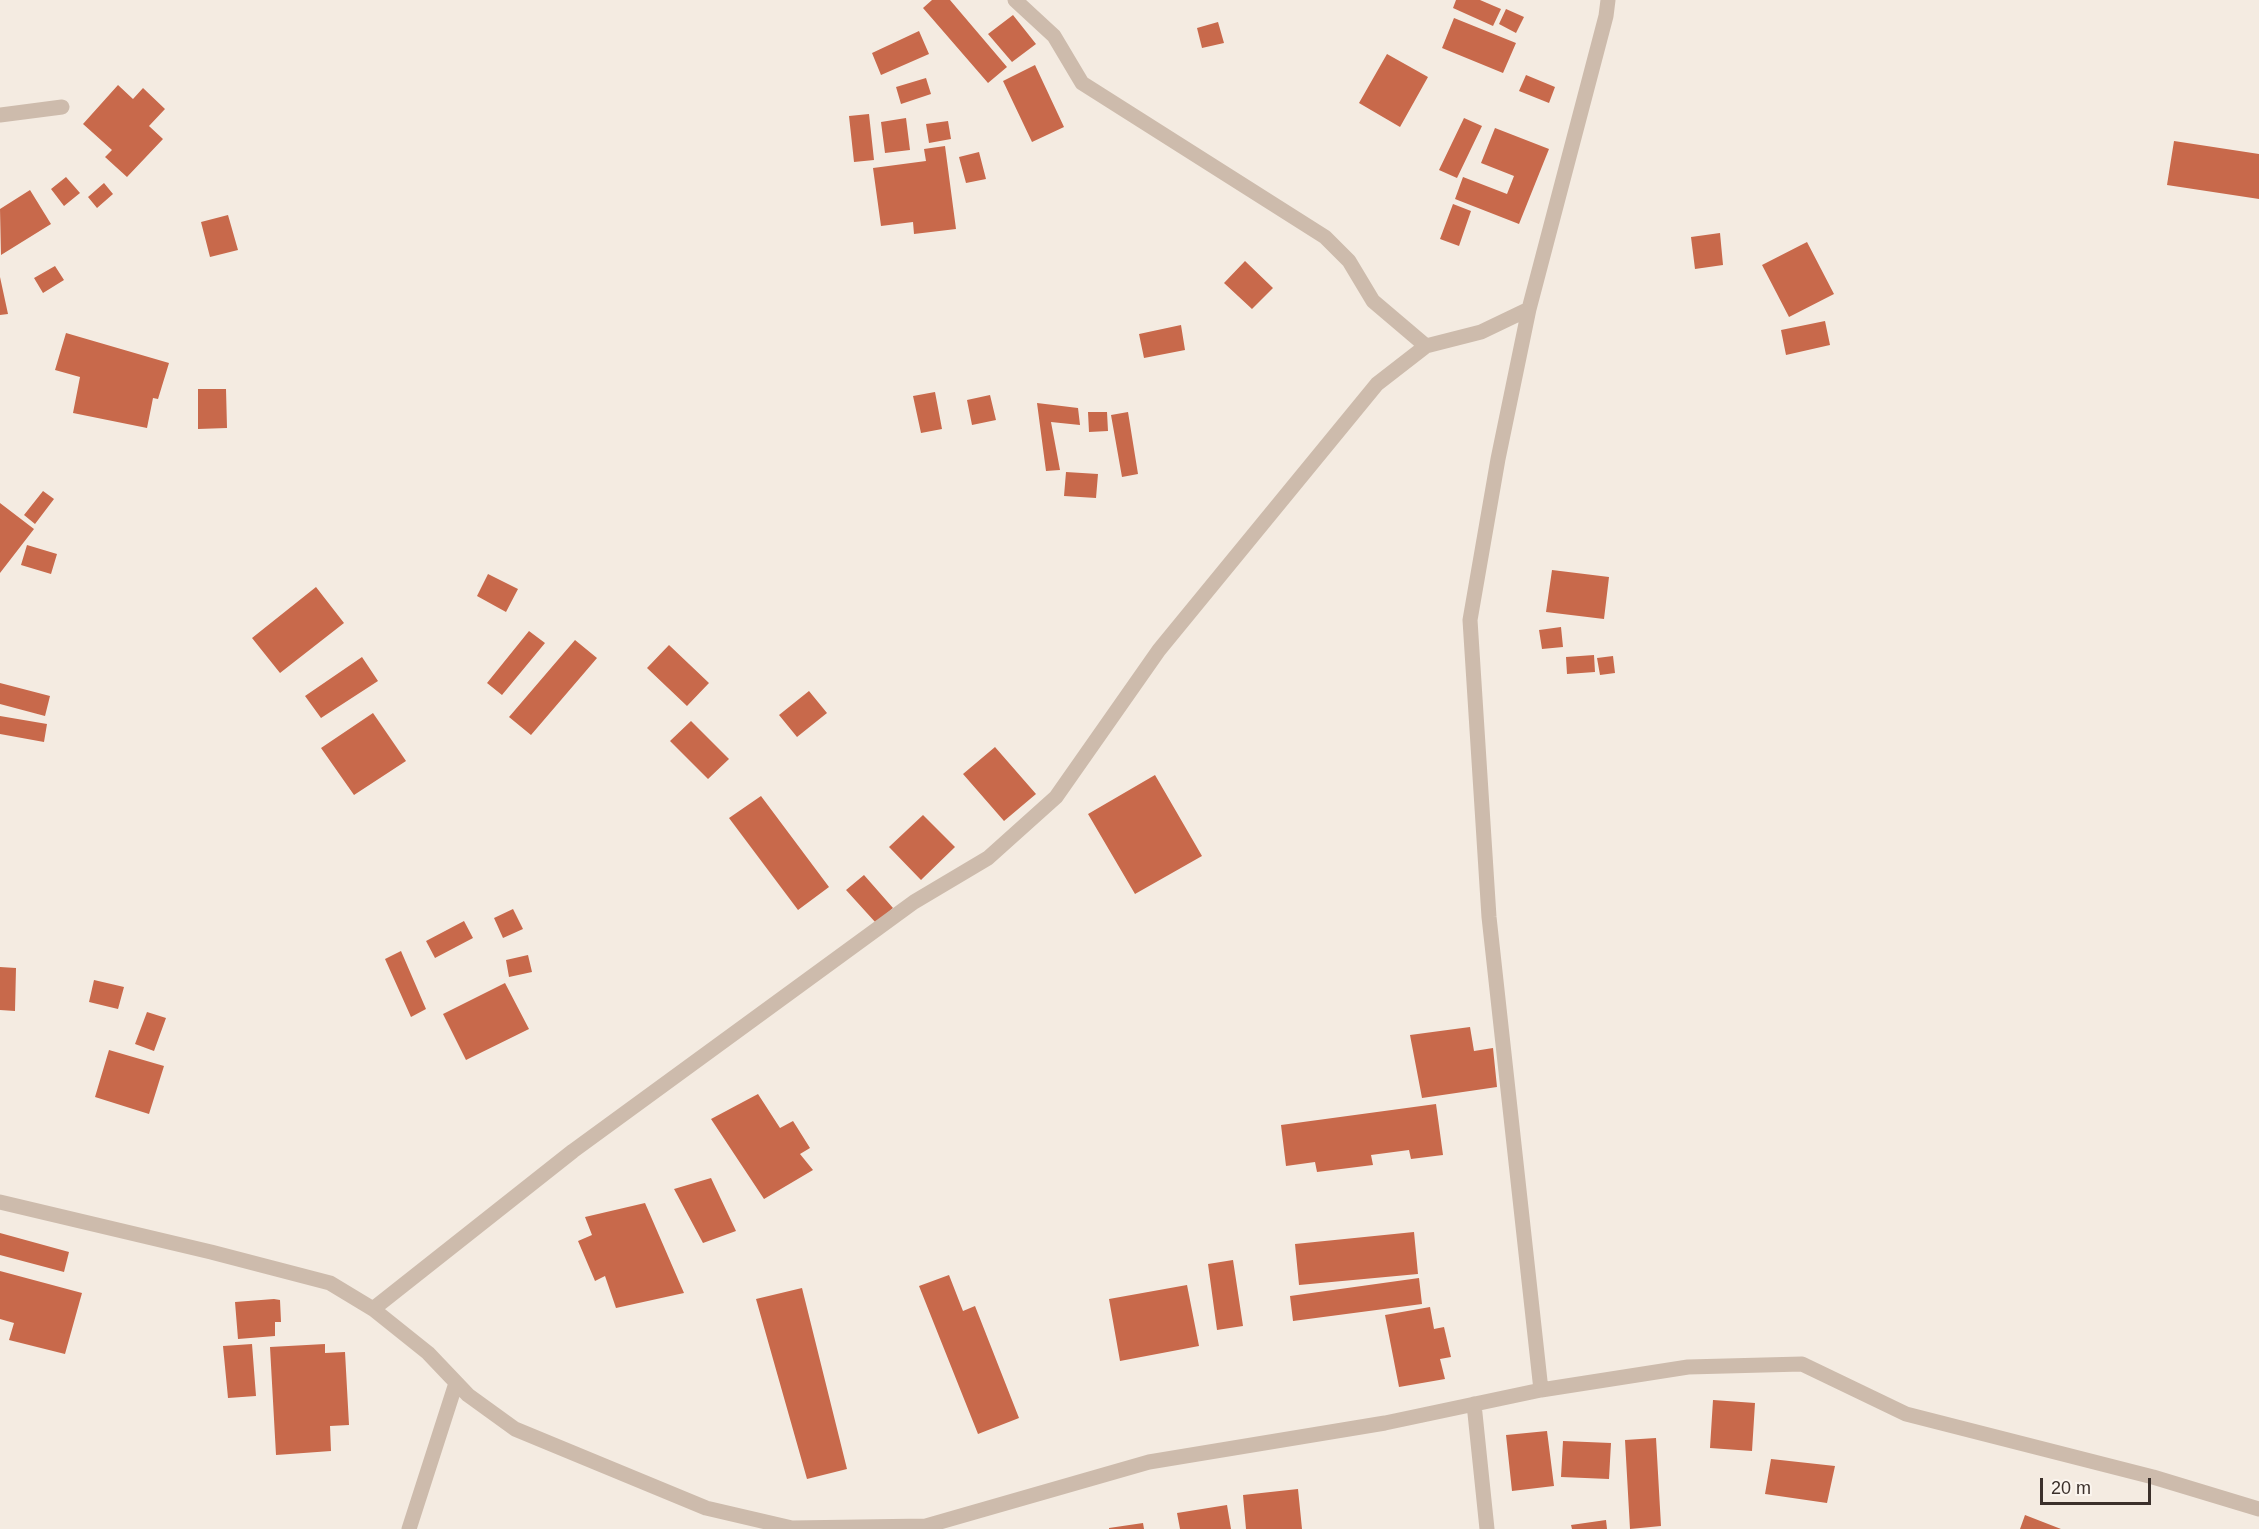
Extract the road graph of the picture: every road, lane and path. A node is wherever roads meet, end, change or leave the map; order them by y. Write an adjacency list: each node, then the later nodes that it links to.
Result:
1 (1015, 0): 6 (street)
2 (1608, 0): 5 (street)
3 (62, 107): 4 (street)
4 (0, 115)
5 (1529, 309): 6 (street); 10 (street)
6 (1426, 346): 8 (street)
7 (0, 1202): 8 (street)
8 (373, 1309): 9 (street)
9 (456, 1383): 11 (street); 13 (street)
10 (1541, 1390): 11 (street); 12 (street)
11 (1474, 1404): 14 (street)
12 (2259, 1509)
13 (409, 1529)
14 (1487, 1529)

